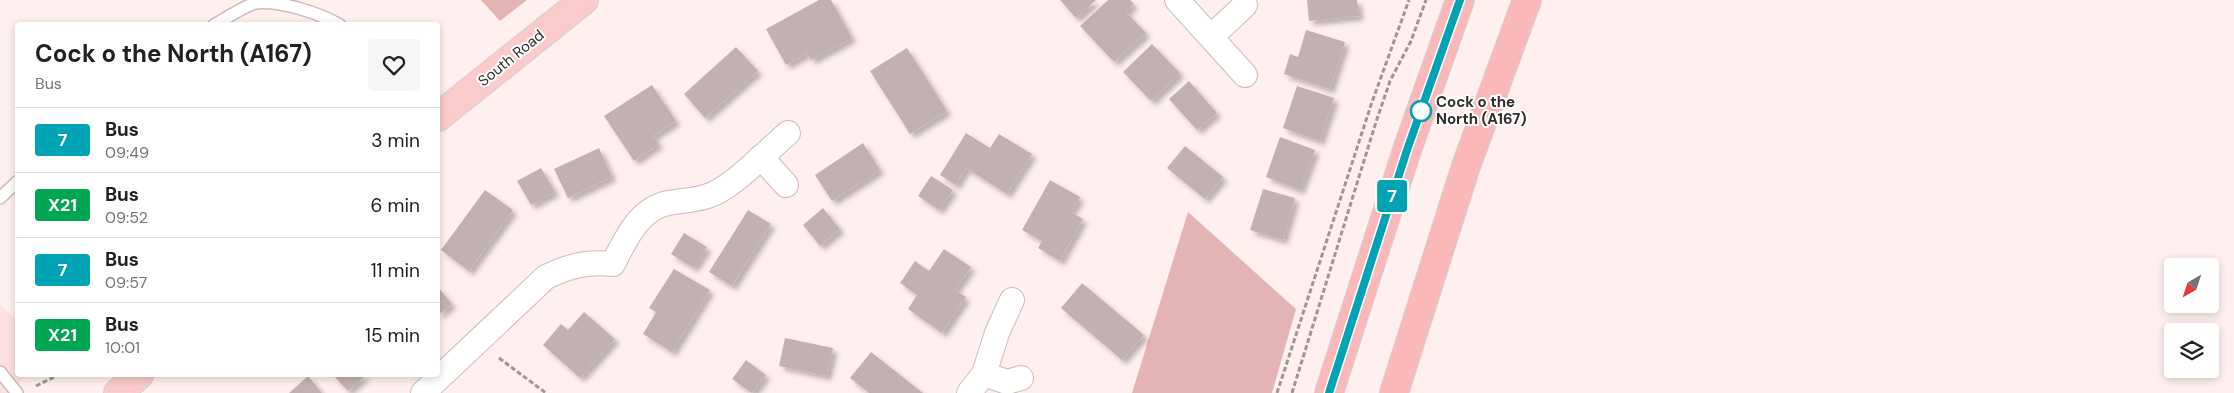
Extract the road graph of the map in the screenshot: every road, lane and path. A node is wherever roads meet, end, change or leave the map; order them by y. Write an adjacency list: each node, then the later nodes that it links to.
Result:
1 (584, 0): 12 (main road, South Road)
2 (1178, 0): 10 (street)
3 (1408, 0): 31 (path)
4 (1426, 0): 32 (path)
5 (1460, 0): 33 (highway)
6 (1527, 0): 34 (highway)
7 (1245, 5): 10 (street)
8 (219, 22): 9 (lane)
9 (334, 22)
10 (1211, 36): 11 (street)
11 (1245, 75)
12 (440, 115)
13 (788, 133): 14 (street)
14 (761, 156): 16 (street); 19 (street)
15 (15, 184): 17 (lane)
16 (786, 185)
17 (0, 198)
18 (1012, 300): 21 (street)
19 (479, 342): 28 (street); 29 (path)
20 (0, 372): 26 (lane)
21 (984, 374): 24 (street); 30 (street)
22 (54, 377): 25 (path)
23 (137, 377): 27 (main road)
24 (1021, 378)
25 (30, 389)
26 (17, 393)
27 (118, 393)
28 (423, 393)
29 (546, 393)
30 (969, 393)
31 (1277, 393)
32 (1292, 393)
33 (1329, 393)
34 (1394, 393)

